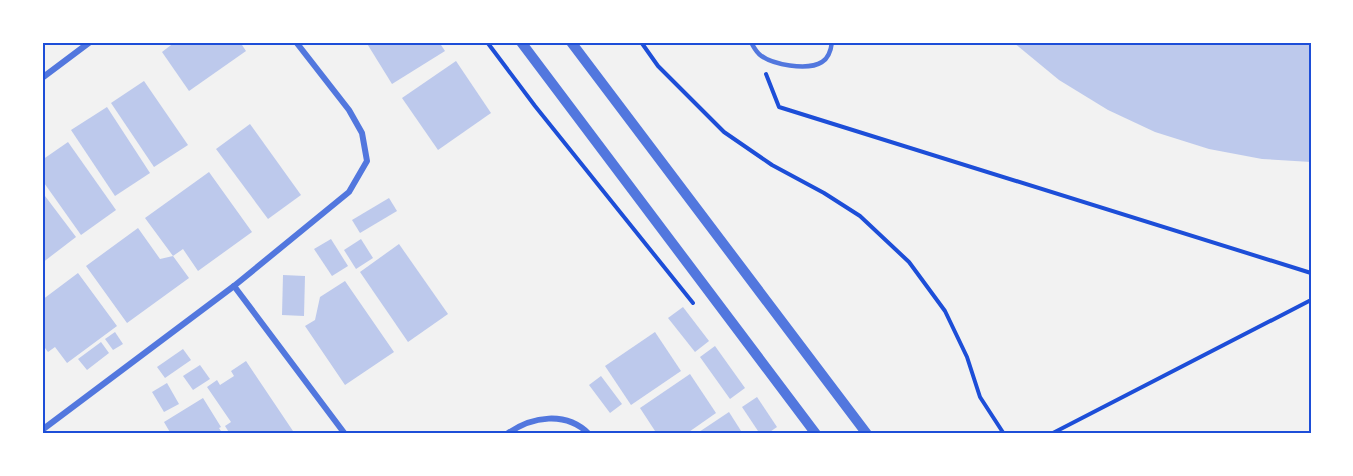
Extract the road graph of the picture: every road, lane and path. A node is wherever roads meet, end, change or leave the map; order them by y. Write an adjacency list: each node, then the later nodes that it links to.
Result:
1 (90, 42): 10 (street)
2 (296, 42): 12 (street)
3 (487, 42): 14 (path)
4 (521, 42): 19 (street)
5 (571, 42): 20 (street)
6 (641, 42): 21 (path)
7 (751, 42): 9 (lane)
8 (832, 42): 9 (lane)
9 (758, 54): 11 (path)
10 (42, 78)
11 (1311, 273)
12 (234, 286): 15 (street); 16 (street)
13 (1311, 300): 22 (path)
14 (700, 312)
15 (42, 430)
16 (345, 434)
17 (507, 434): 18 (street)
18 (589, 434)
19 (816, 434)
20 (867, 434)
21 (1004, 434)
22 (1052, 434)

